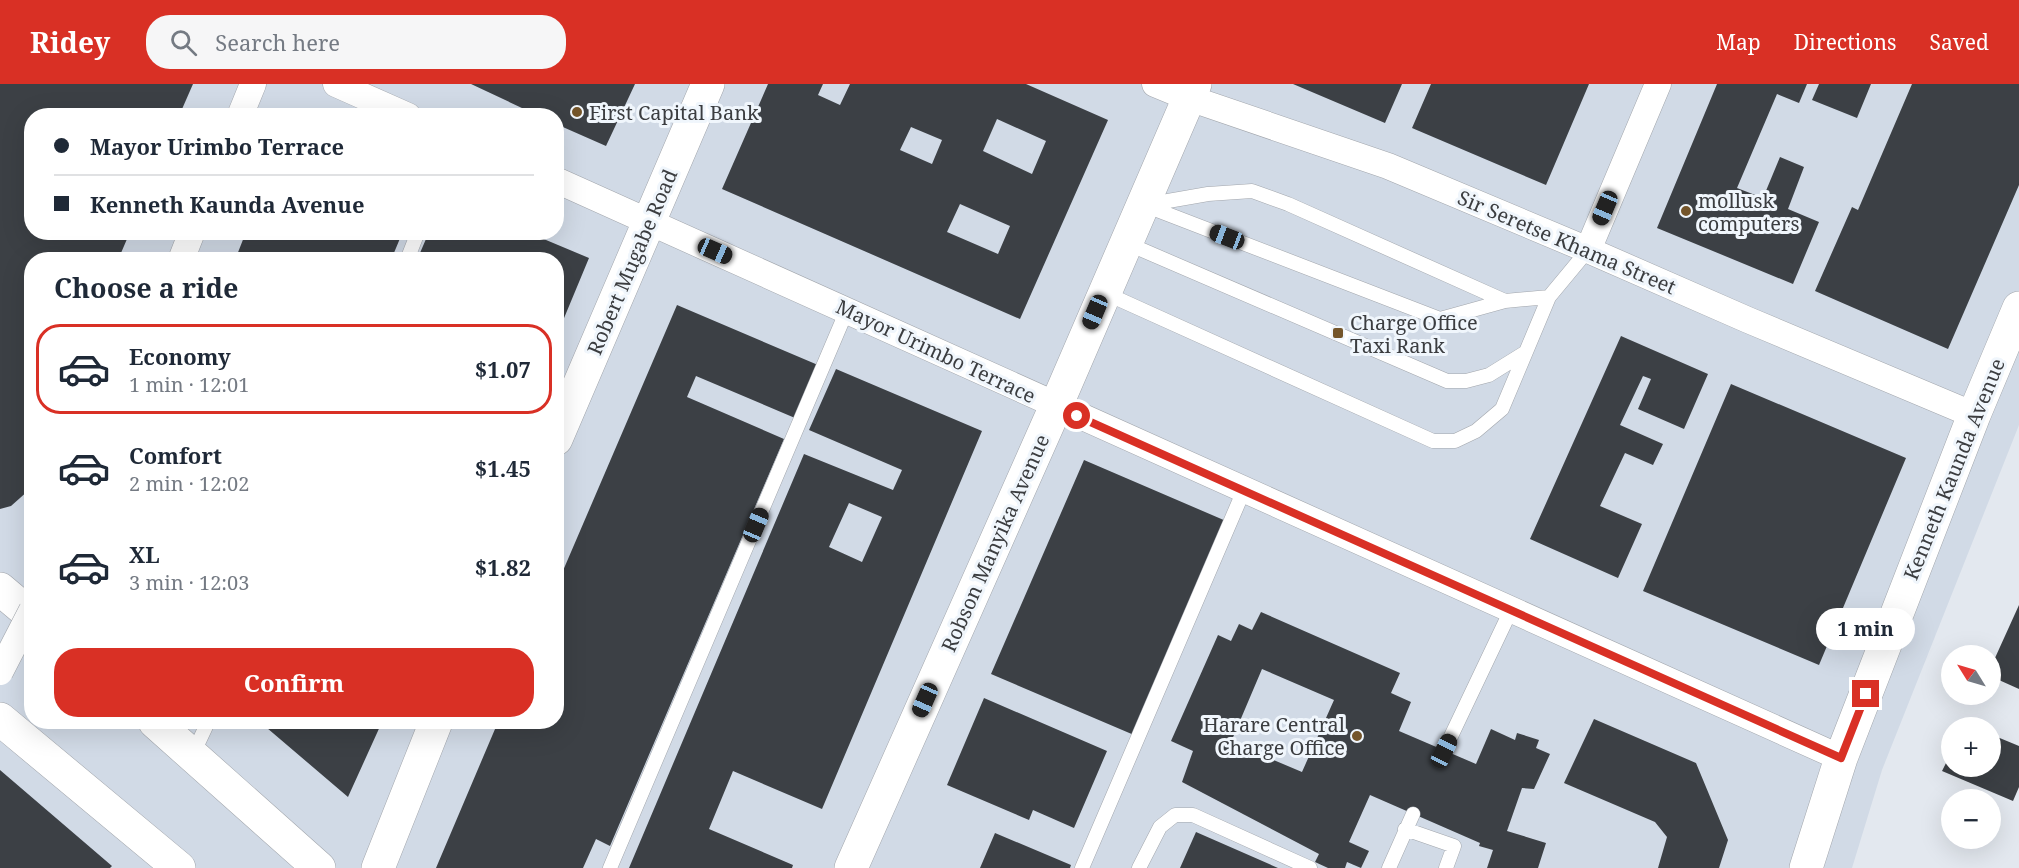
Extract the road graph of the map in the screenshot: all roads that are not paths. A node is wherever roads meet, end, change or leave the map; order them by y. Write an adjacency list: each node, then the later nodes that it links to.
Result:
1 (253, 84): 7 (street)
2 (336, 84): 8 (street)
3 (708, 84): 11 (main road, Robert Mugabe Road)
4 (1155, 84): 6 (street, Sir Seretse Khama Street)
5 (1658, 84): 13 (street)
6 (1192, 91): 10 (main road, Robson Manyika Avenue); 13 (street, Sir Seretse Khama Street)
7 (243, 108)
8 (390, 108)
9 (564, 183): 11 (street, Mayor Urimbo Terrace)
10 (1143, 205): 12 (main road, Robson Manyika Avenue); 16 (lane); 16 (lane)
11 (650, 221): 18 (street, Mayor Urimbo Terrace); 22 (main road, Robert Mugabe Road)
12 (1125, 243): 14 (main road, Robson Manyika Avenue); 19 (lane)
13 (1588, 250): 15 (lane); 21 (street, Sir Seretse Khama Street)
14 (1103, 293): 19 (lane); 20 (main road, Robson Manyika Avenue)
15 (1549, 297): 16 (lane); 19 (lane)
16 (1506, 301)
17 (2019, 308): 21 (main road, Kenneth Kaunda Avenue)
18 (846, 310): 20 (street, Mayor Urimbo Terrace); 41 (lane)
19 (1526, 352)
20 (1056, 406): 23 (street, Mayor Urimbo Terrace); 42 (main road, Robson Manyika Avenue)
21 (1974, 415): 35 (main road, Kenneth Kaunda Avenue)
22 (564, 421)
23 (1244, 490): 26 (street, Mayor Urimbo Terrace); 43 (lane)
24 (0, 589): 25 (main road)
25 (24, 609)
26 (1511, 610): 33 (lane); 35 (street, Mayor Urimbo Terrace)
27 (24, 626): 28 (street, bridge)
28 (0, 672)
29 (0, 719): 38 (main road)
30 (163, 729): 34 (main road)
31 (205, 729): 34 (lane)
32 (433, 729): 40 (main road)
33 (1444, 751)
34 (193, 754): 39 (main road)
35 (1841, 758): 48 (main road, Kenneth Kaunda Avenue)
36 (1413, 814): 37 (lane)
37 (1405, 829): 46 (lane); 47 (lane)
38 (179, 868)
39 (319, 868)
40 (378, 868)
41 (610, 868)
42 (851, 868)
43 (1082, 868)
44 (1139, 868): 45 (lane)
45 (1310, 868)
46 (1389, 868)
47 (1446, 868)
48 (1806, 868)

